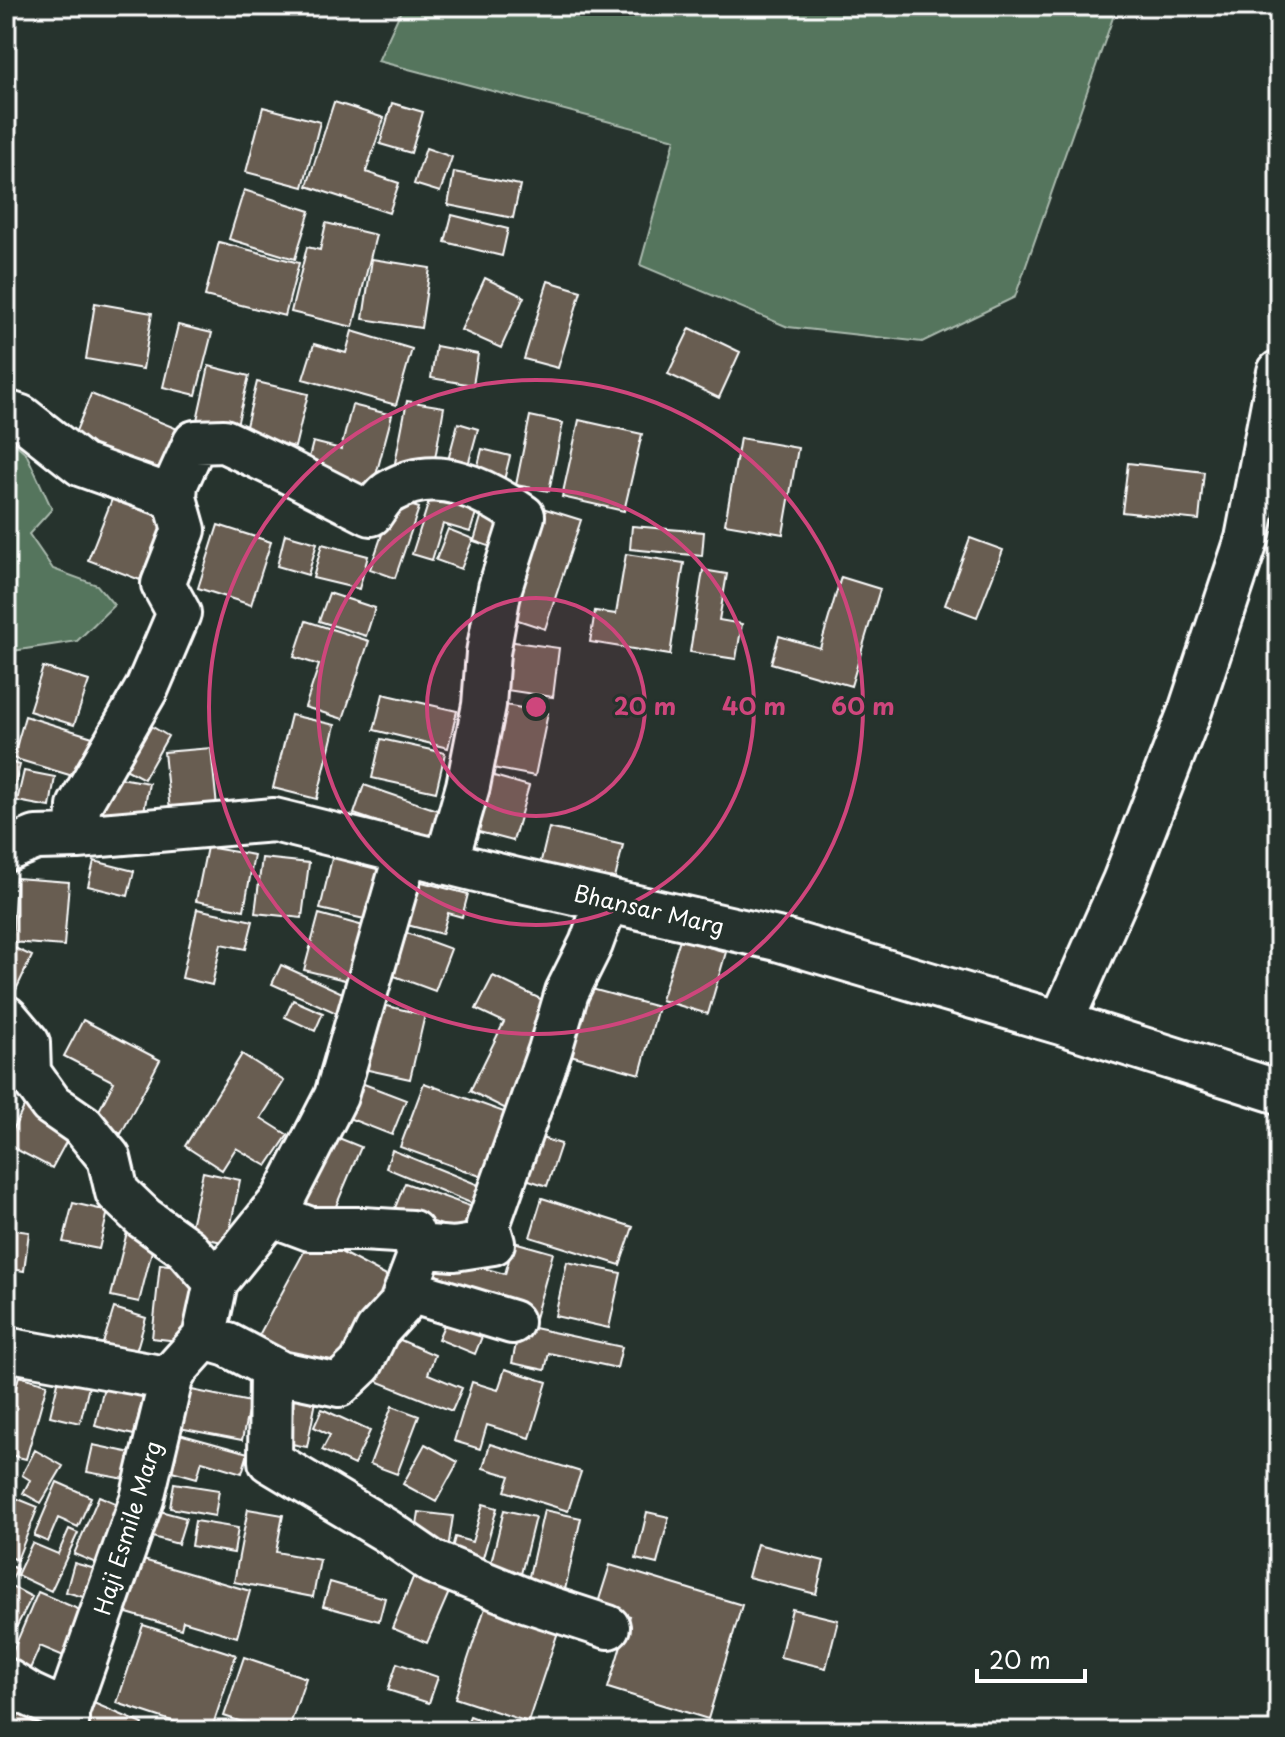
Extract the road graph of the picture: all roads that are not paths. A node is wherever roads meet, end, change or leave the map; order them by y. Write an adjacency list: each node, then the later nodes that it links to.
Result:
1 (1279, 372): 10 (street)
2 (6, 412): 3 (street)
3 (175, 498): 4 (street); 7 (street)
4 (78, 837): 5 (street, Bhansar Marg); 6 (street, Bhansar Marg)
5 (6, 850)
6 (406, 853): 7 (street, Bhansar Marg); 12 (street, Haji Esmile Marg)
7 (446, 863): 8 (street, Bhansar Marg)
8 (607, 900): 10 (street, Bhansar Marg); 13 (street)
9 (6, 1017): 14 (street)
10 (1061, 1023): 11 (street, Bhansar Marg)
11 (1279, 1092)
12 (270, 1214): 13 (street); 14 (street, Haji Esmile Marg)
13 (416, 1246): 15 (street)
14 (216, 1282): 17 (street, Haji Esmile Marg)
15 (406, 1290): 16 (street); 19 (street)
16 (512, 1322)
17 (204, 1338): 19 (street); 20 (street, Haji Esmile Marg)
18 (6, 1349): 20 (street)
19 (271, 1368): 21 (street)
20 (171, 1379): 23 (street, Haji Esmile Marg)
21 (608, 1627)
22 (6, 1680): 23 (street)
23 (67, 1722)

